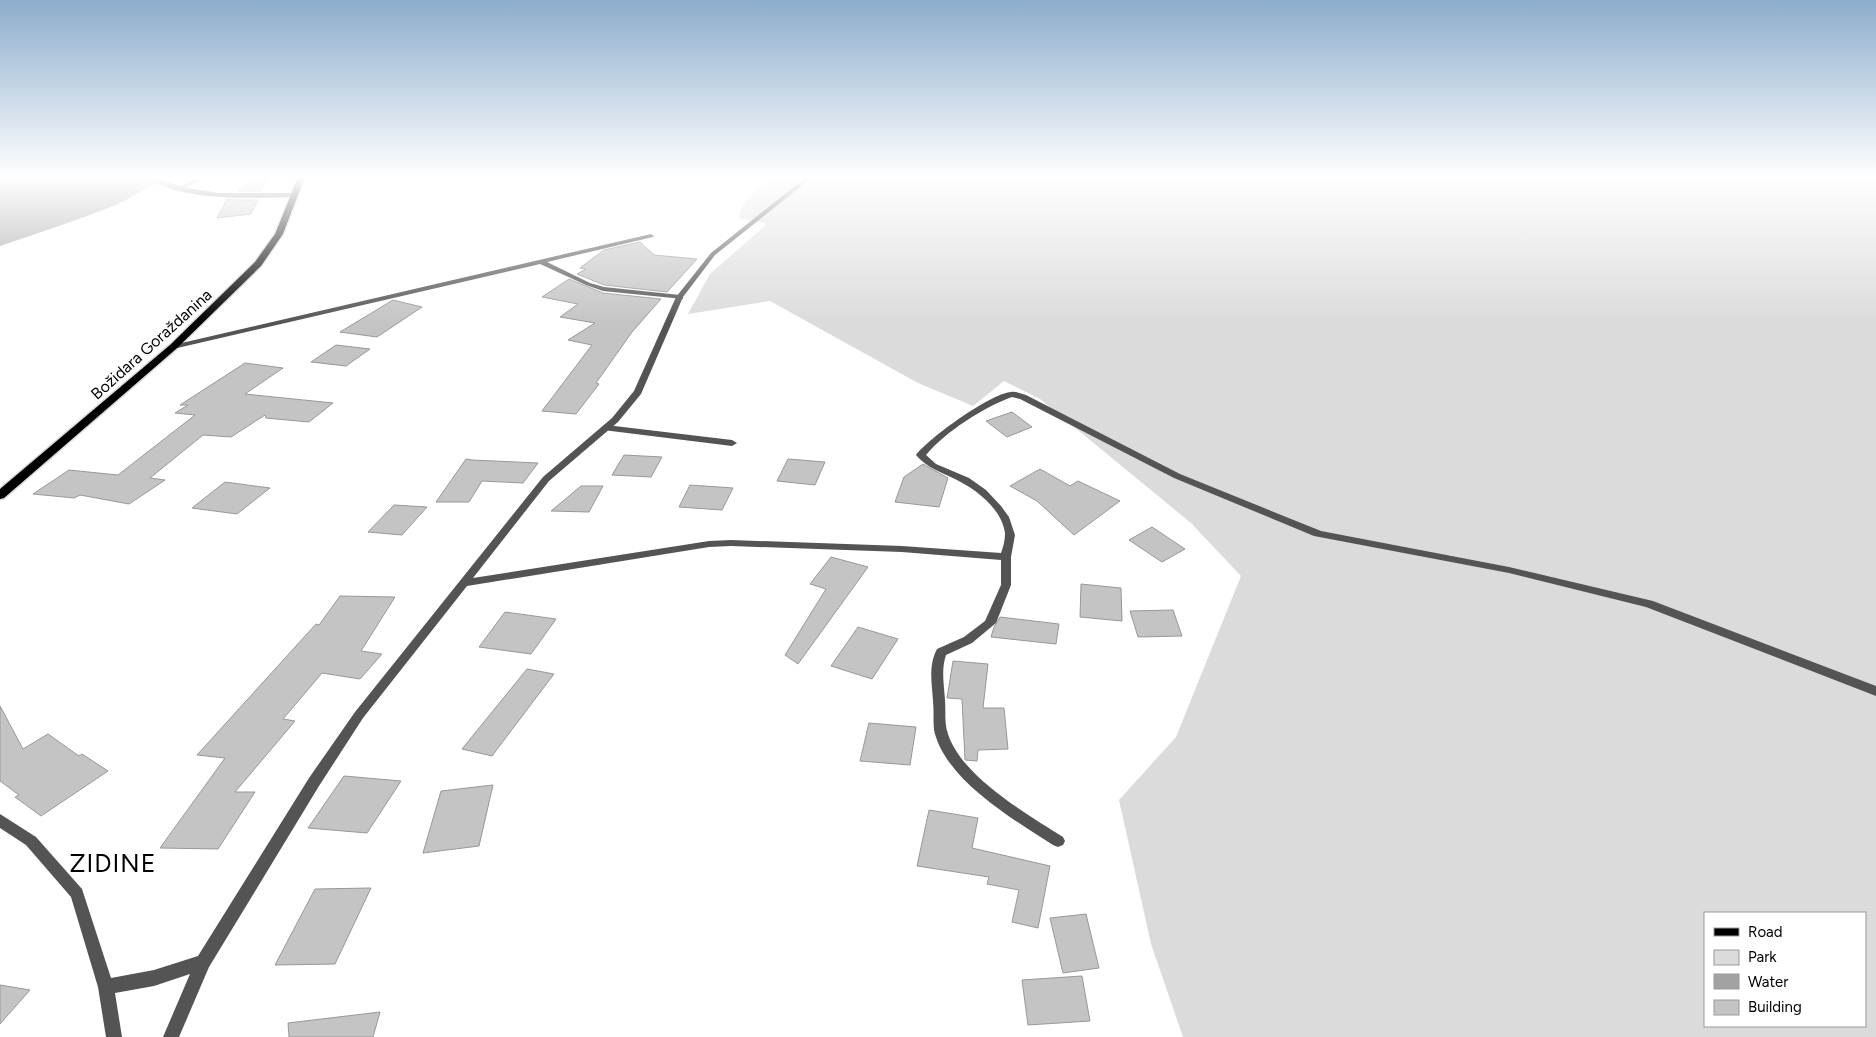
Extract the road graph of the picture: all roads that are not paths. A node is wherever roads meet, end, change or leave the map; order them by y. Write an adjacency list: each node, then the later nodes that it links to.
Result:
1 (283, 225): 6 (main road, Božidara Goraždanina)
2 (749, 225): 5 (street)
3 (651, 236): 4 (street)
4 (542, 262): 5 (street); 6 (street)
5 (680, 297): 7 (street)
6 (173, 347): 9 (main road, Božidara Goraždanina)
7 (606, 428): 8 (street); 11 (street)
8 (732, 443)
9 (0, 494)
10 (1006, 557): 11 (street); 12 (street); 14 (street)
11 (464, 582): 15 (street)
12 (1876, 691)
13 (0, 820): 16 (street)
14 (1058, 841)
15 (203, 962): 16 (street); 18 (street)
16 (106, 987): 17 (street)
17 (114, 1037)
18 (171, 1037)

